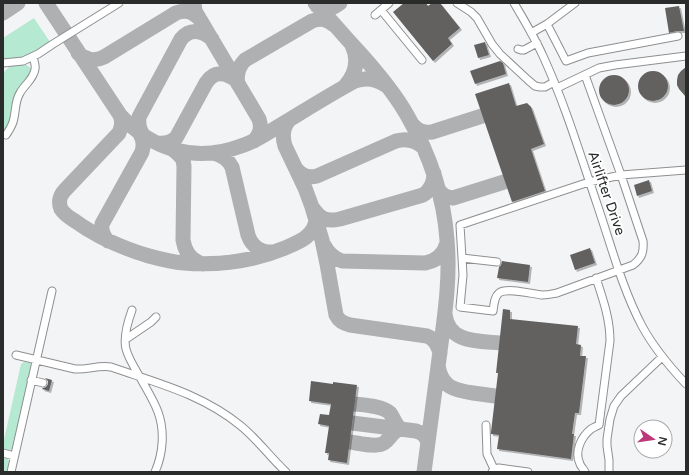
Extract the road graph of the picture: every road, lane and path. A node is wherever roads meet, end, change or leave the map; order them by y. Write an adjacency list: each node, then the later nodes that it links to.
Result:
1 (119, 3): 12 (street)
2 (389, 3): 13 (street)
3 (457, 3): 16 (street)
4 (514, 3): 7 (street, Airlifter Drive)
5 (575, 3): 6 (street)
6 (547, 24): 7 (street); 8 (street)
7 (531, 33): 9 (street, Airlifter Drive)
8 (678, 36)
9 (537, 43): 10 (street); 16 (street, Airlifter Drive)
10 (518, 48)
11 (686, 56): 15 (street)
12 (33, 57): 14 (street); 17 (street)
13 (422, 60)
14 (3, 63)
15 (585, 74): 16 (street); 19 (street)
16 (556, 85): 20 (street, Airlifter Drive)
17 (6, 135)
18 (686, 170): 19 (street)
19 (621, 175): 20 (street); 23 (street)
20 (590, 182): 21 (street); 23 (street, Airlifter Drive)
21 (462, 258): 22 (street); 24 (street)
22 (497, 262)
23 (619, 269): 24 (street); 30 (street, Airlifter Drive)
24 (596, 278): 45 (street)
25 (52, 291): 31 (street)
26 (132, 310): 28 (street)
27 (156, 317): 28 (street)
28 (126, 339): 32 (street)
29 (16, 355): 31 (street)
30 (662, 357): 35 (street, Airlifter Drive); 40 (street)
31 (36, 360): 32 (street); 33 (street)
32 (140, 377): 42 (street); 43 (street)
33 (31, 380): 34 (street); 38 (street)
34 (43, 383)
35 (686, 384)
36 (486, 426): 39 (street)
37 (3, 453): 38 (street)
38 (14, 456): 41 (street)
39 (493, 470): 44 (street)
40 (609, 471)
41 (11, 472)
42 (155, 472)
43 (286, 472)
44 (528, 472)
45 (585, 472)

